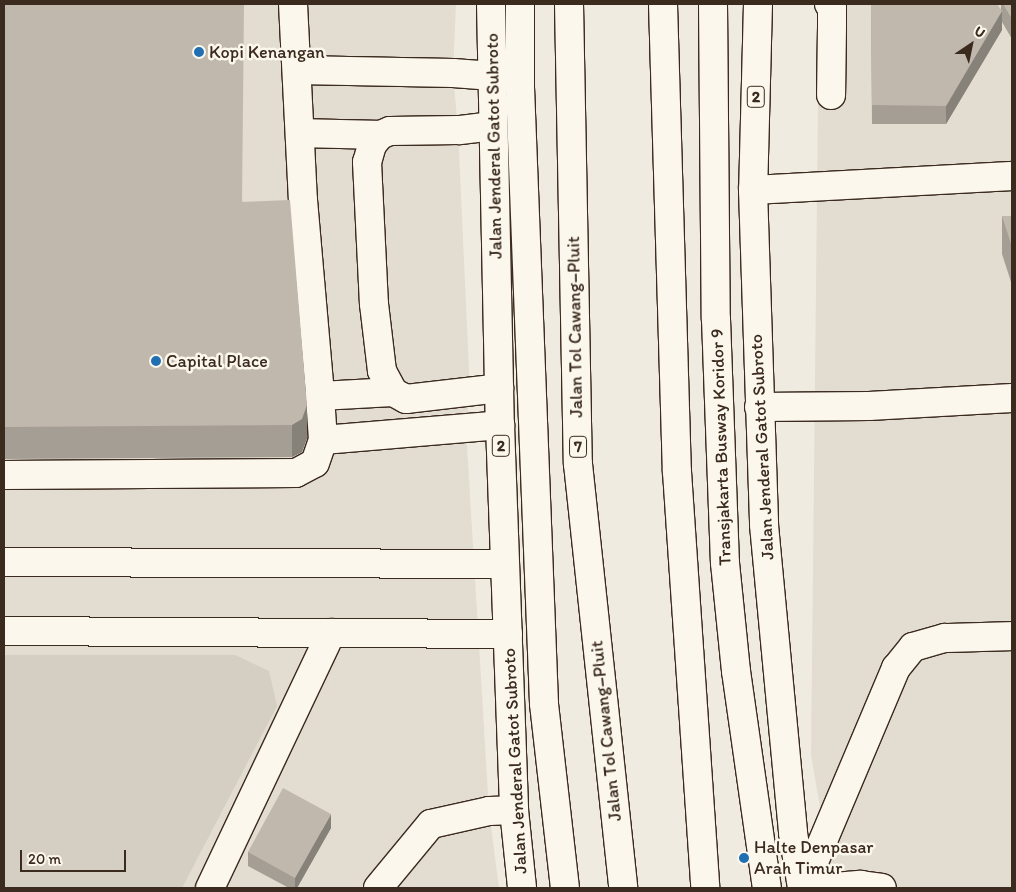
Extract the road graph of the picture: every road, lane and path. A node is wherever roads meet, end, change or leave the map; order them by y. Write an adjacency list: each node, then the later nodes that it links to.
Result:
1 (293, 4): 9 (main road)
2 (491, 4): 10 (main road, Jalan Jenderal Gatot Subroto / 2)
3 (520, 4): 35 (main road)
4 (569, 4): 36 (main road, Jalan Tol Cawang–Pluit / 7)
5 (663, 4): 37 (main road)
6 (758, 4): 16 (main road, Jalan Jenderal Gatot Subroto / 2)
7 (829, 4): 11 (main road)
8 (713, 5): 38 (main road, Transjakarta Busway Koridor 9)
9 (297, 70): 10 (main road); 13 (main road)
10 (493, 76): 12 (main road, Jalan Jenderal Gatot Subroto / 2)
11 (830, 95)
12 (493, 126): 14 (main road); 17 (main road, Jalan Jenderal Gatot Subroto / 2)
13 (300, 133): 14 (main road); 19 (main road)
14 (380, 135): 18 (main road)
15 (1012, 176): 16 (main road)
16 (752, 190): 21 (main road, Jalan Jenderal Gatot Subroto / 2)
17 (498, 388): 18 (main road); 22 (main road, Jalan Jenderal Gatot Subroto / 2)
18 (392, 392): 19 (main road)
19 (320, 396): 23 (main road)
20 (1012, 398): 21 (main road)
21 (760, 407): 39 (main road, Jalan Jenderal Gatot Subroto / 2)
22 (500, 425): 23 (main road); 26 (main road, Jalan Jenderal Gatot Subroto / 2)
23 (323, 440): 24 (main road)
24 (4, 475)
25 (4, 562): 26 (main road)
26 (505, 564): 29 (main road, Jalan Jenderal Gatot Subroto / 2)
27 (4, 631): 28 (main road)
28 (330, 633): 29 (main road); 32 (main road)
29 (508, 634): 31 (main road, Jalan Jenderal Gatot Subroto / 2)
30 (1012, 636): 39 (main road)
31 (514, 810): 33 (main road); 34 (main road, Jalan Jenderal Gatot Subroto / 2)
32 (210, 888)
33 (378, 888)
34 (522, 888)
35 (564, 888)
36 (623, 888)
37 (705, 888)
38 (767, 888)
39 (803, 888)
40 (823, 888): 41 (main road)
41 (882, 888)

